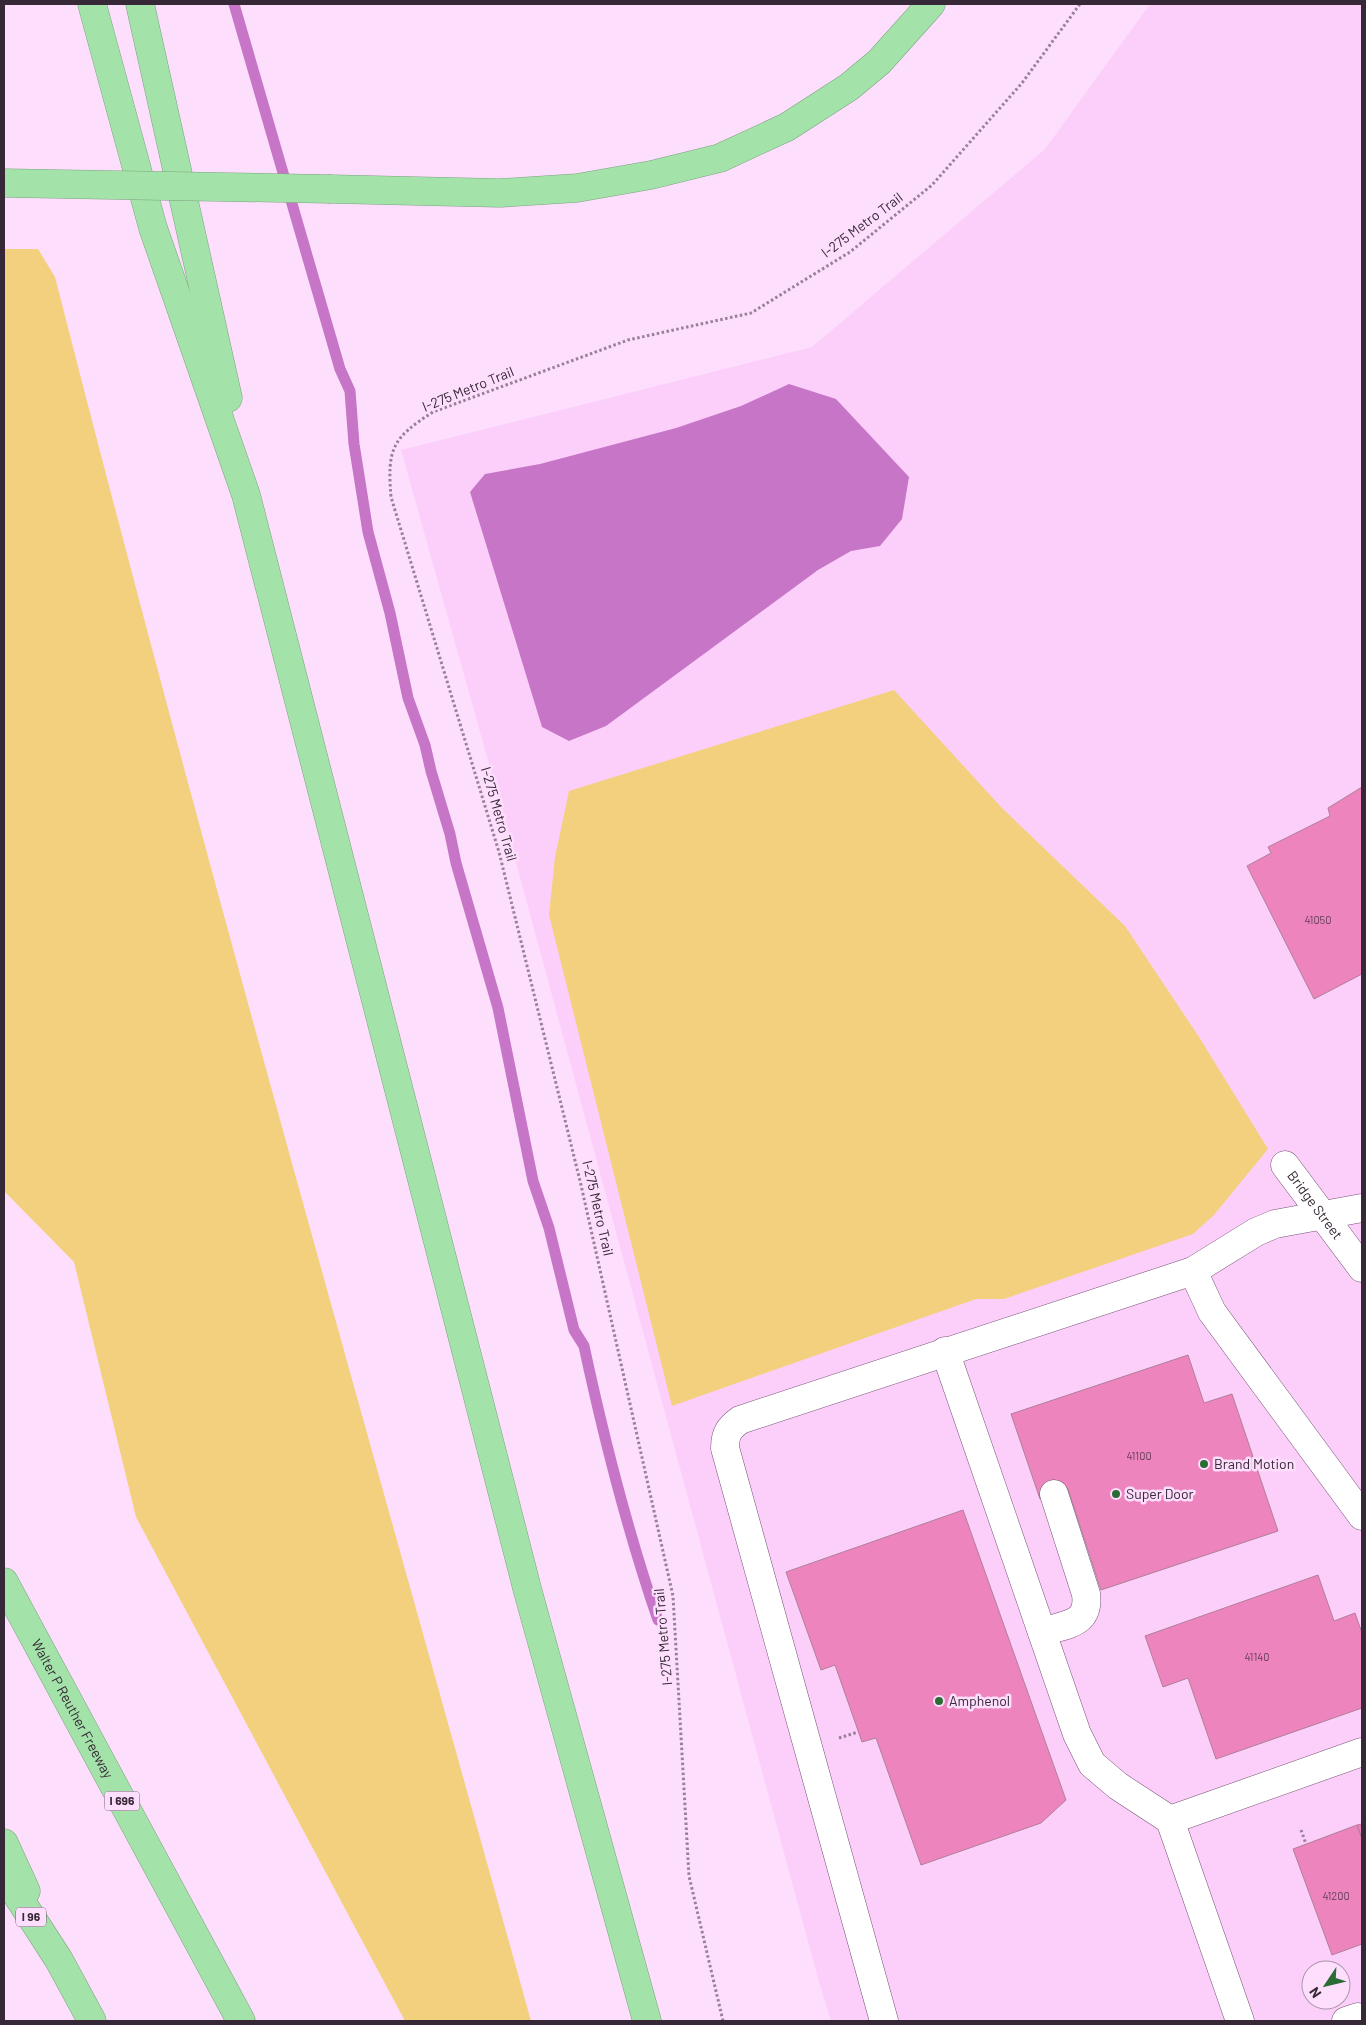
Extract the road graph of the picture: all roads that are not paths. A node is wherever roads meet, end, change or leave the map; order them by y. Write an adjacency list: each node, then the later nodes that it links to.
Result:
1 (92, 4): 5 (highway)
2 (140, 4): 5 (highway)
3 (931, 4): 4 (highway, bridge)
4 (4, 183)
5 (246, 495): 23 (highway)
6 (1285, 1165): 8 (street, Bridge Street)
7 (1362, 1208): 8 (street)
8 (1323, 1216): 9 (street, Bridge Street); 10 (street)
9 (1362, 1268)
10 (1193, 1271): 11 (street); 13 (street)
11 (945, 1351): 15 (street); 24 (street)
12 (1054, 1494): 15 (street)
13 (1362, 1516)
14 (4, 1582): 22 (highway, Walter P Reuther Freeway / I 696)
15 (1042, 1632): 17 (street)
16 (1362, 1752): 17 (street)
17 (1170, 1820): 25 (street)
18 (4, 1843): 20 (highway)
19 (4, 1875): 20 (highway, I 96)
20 (59, 1960): 21 (highway, I 96)
21 (92, 2021)
22 (241, 2021)
23 (647, 2021)
24 (884, 2021)
25 (1240, 2021)

